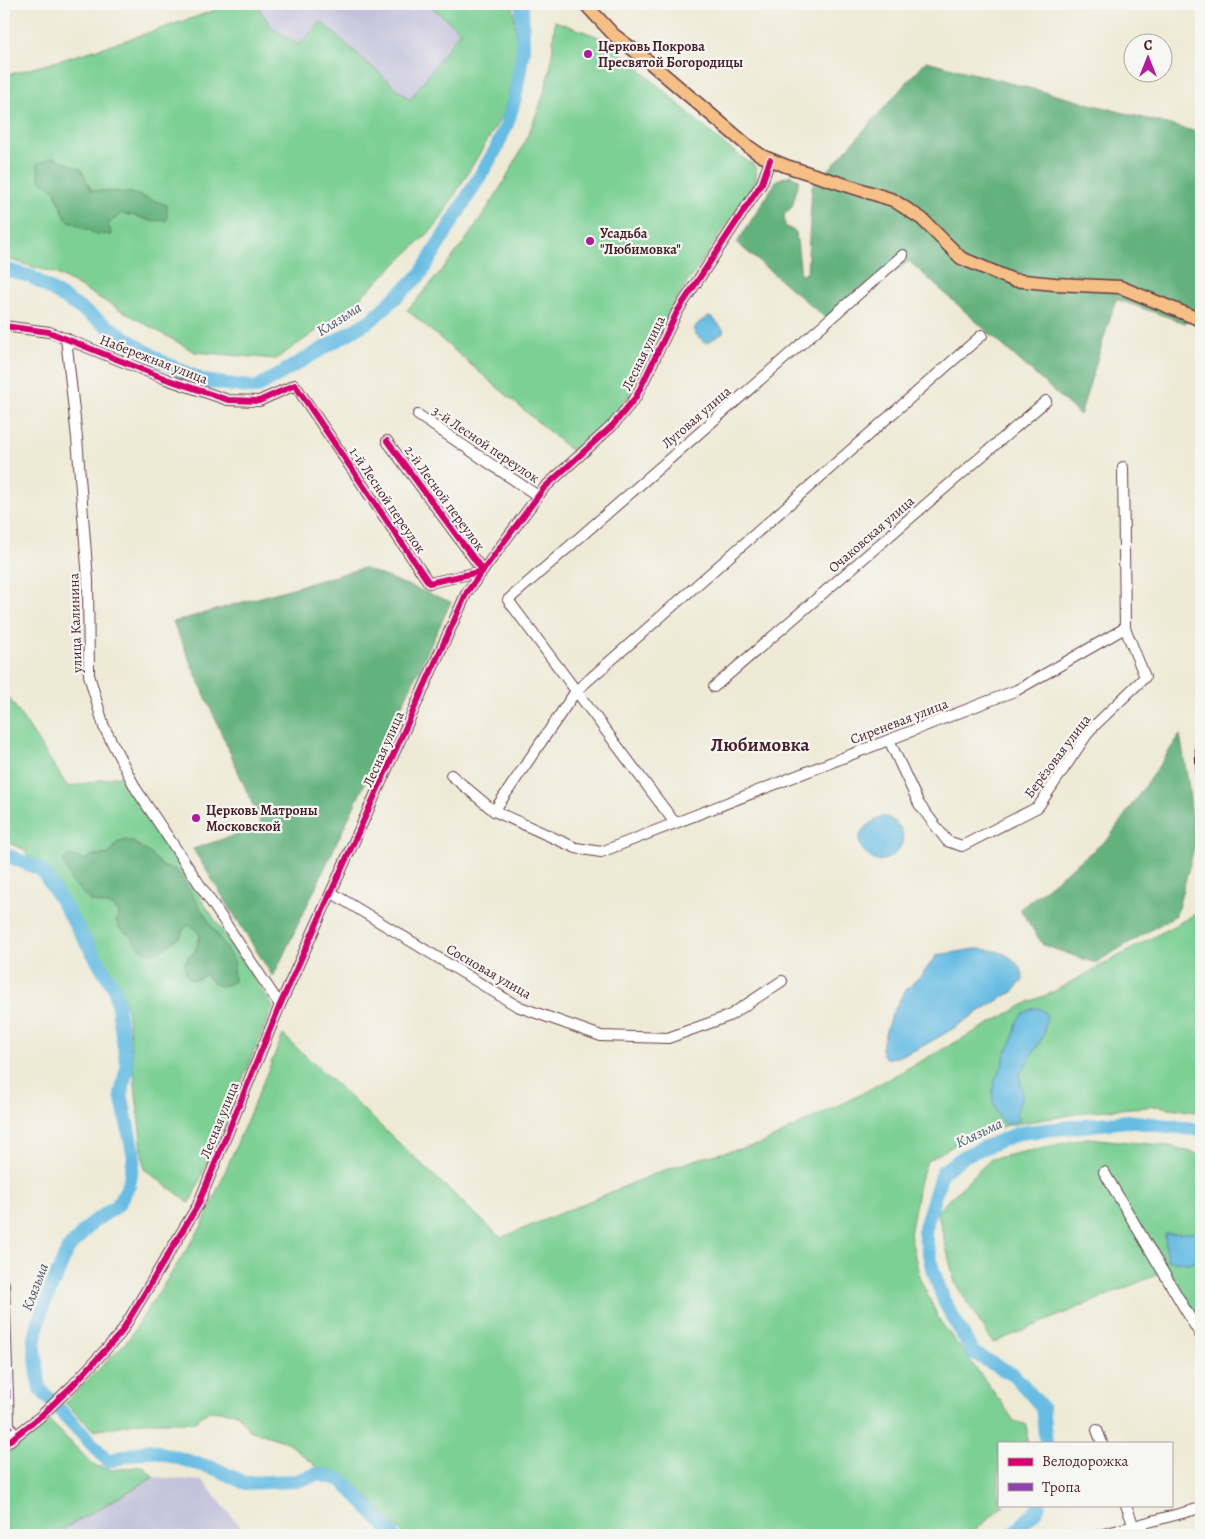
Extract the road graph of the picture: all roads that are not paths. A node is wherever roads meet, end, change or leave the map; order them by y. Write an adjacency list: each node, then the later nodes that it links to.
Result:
1 (585, 4): 2 (main road)
2 (770, 160): 4 (main road); 13 (street, Лесная улица)
3 (903, 255): 17 (street, Луговая улица)
4 (1201, 320)
5 (4, 326): 7 (street, Набережная улица)
6 (982, 336): 17 (street)
7 (66, 338): 8 (street, Набережная улица); 24 (street, улица Калинина)
8 (295, 385): 14 (street, 1-й Лесной переулок)
9 (1046, 401): 16 (street, Очаковская улица)
10 (418, 415): 13 (street, 3-й Лесной переулок)
11 (387, 441): 14 (street, 2-й Лесной переулок)
12 (1123, 467): 15 (street, Берёзовая улица)
13 (538, 496): 14 (street, Лесная улица)
14 (483, 570): 22 (street, Лесная улица)
15 (1125, 628): 18 (street, Сиреневая улица); 18 (street, Берёзовая улица)
16 (714, 688)
17 (576, 691): 20 (street); 21 (street)
18 (889, 740): 21 (street, Сиреневая улица)
19 (450, 776): 20 (street, Сиреневая улица)
20 (494, 810): 21 (street, Сиреневая улица)
21 (675, 823)
22 (332, 892): 23 (street, Сосновая улица); 24 (street, Лесная улица)
23 (782, 981)
24 (280, 1005): 29 (street, Лесная улица)
25 (1104, 1172): 27 (street)
26 (4, 1284): 29 (street)
27 (1201, 1336)
28 (1097, 1430): 30 (street)
29 (15, 1437): 31 (street, Лесная улица)
30 (1102, 1442)
31 (4, 1445)
32 (1126, 1506): 34 (street)
33 (1201, 1508): 34 (street)
34 (1137, 1531): 35 (street)
35 (1100, 1535)

